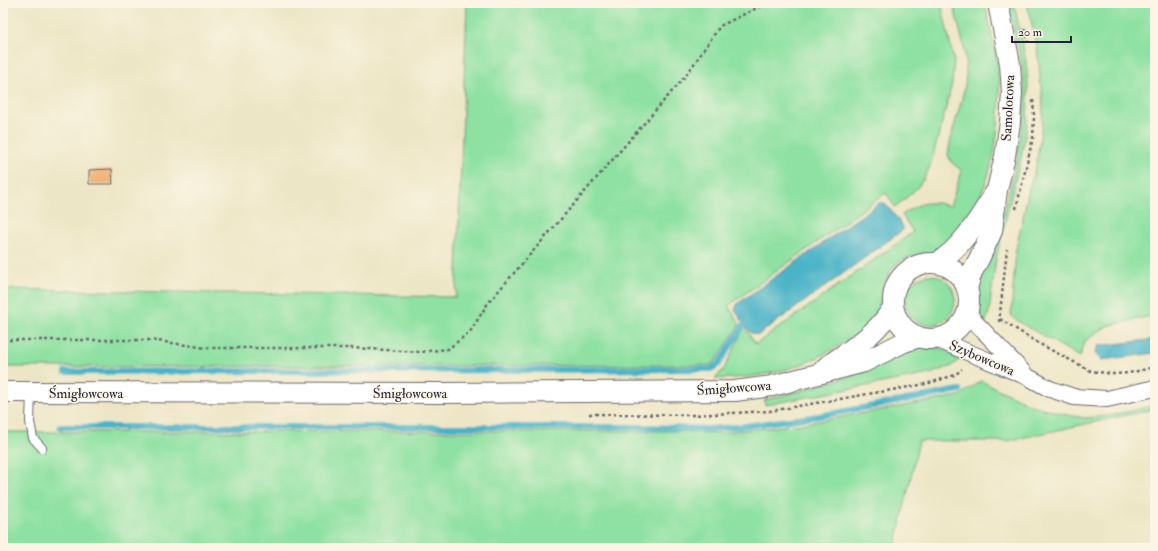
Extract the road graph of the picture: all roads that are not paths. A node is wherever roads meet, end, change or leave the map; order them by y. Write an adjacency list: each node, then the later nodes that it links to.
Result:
1 (998, 3): 2 (street, Samolotowa)
2 (997, 190): 3 (street, Samolotowa); 4 (street, Samolotowa)
3 (937, 263): 4 (street); 5 (street)
4 (967, 288): 6 (street)
5 (893, 307): 7 (street); 8 (street, Śmigłowcowa)
6 (968, 311): 7 (street); 9 (street, Szybowcowa)
7 (927, 338): 8 (street, Śmigłowcowa); 9 (street, Szybowcowa)
8 (816, 375): 12 (street, Śmigłowcowa)
9 (1028, 377): 10 (street, Szybowcowa)
10 (1155, 388)
11 (3, 392): 12 (street, Śmigłowcowa)
12 (31, 392): 13 (lane)
13 (42, 448)

